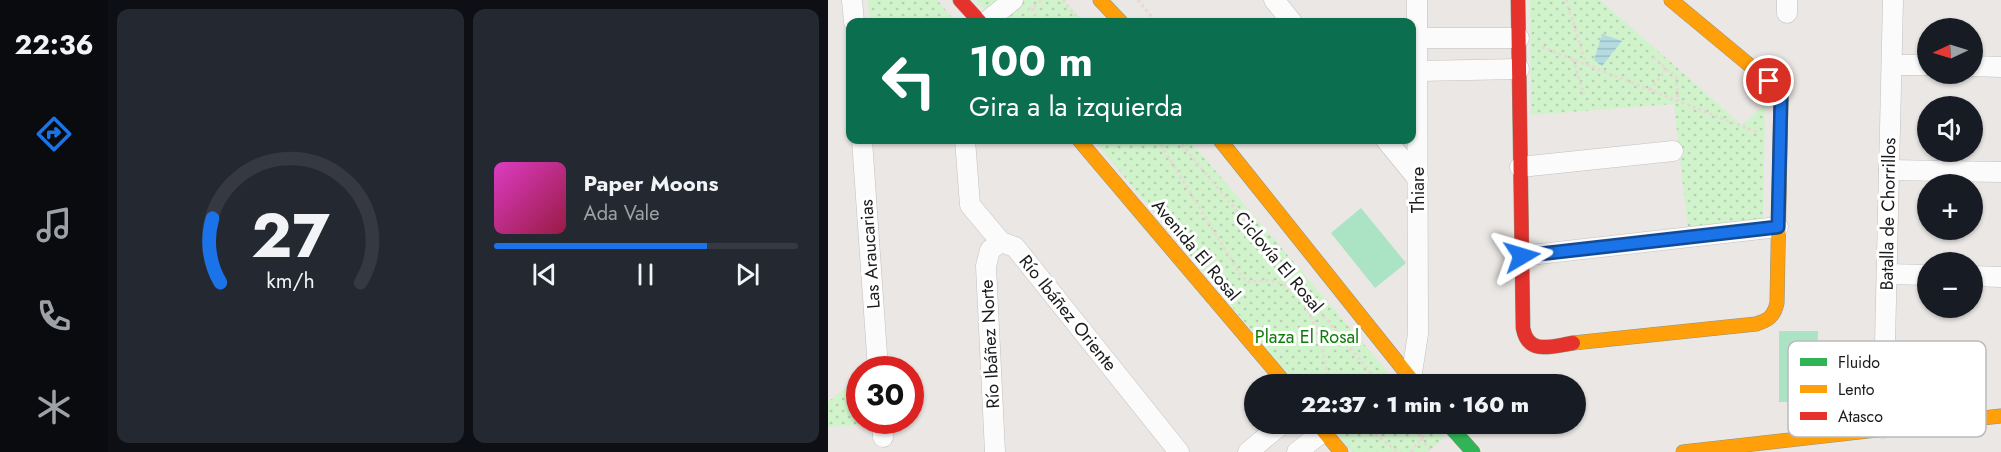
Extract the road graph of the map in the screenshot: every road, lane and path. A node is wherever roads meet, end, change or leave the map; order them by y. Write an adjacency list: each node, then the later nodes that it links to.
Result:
1 (852, 0): 14 (street)
2 (960, 0): 15 (street)
3 (1013, 0): 16 (street)
4 (1063, 0): 18 (path)
5 (1101, 0): 19 (street)
6 (1138, 0): 20 (path)
7 (1274, 0): 21 (street)
8 (1518, 0): 23 (street)
9 (1566, 0): 26 (path)
10 (1671, 0): 37 (street)
11 (1893, 0): 27 (street, Batalla de Chorrillos)
12 (1415, 3): 22 (street, Thiare)
13 (1032, 8): 17 (path)
14 (854, 18)
15 (976, 18)
16 (991, 18)
17 (1037, 18)
18 (1078, 18)
19 (1117, 18)
20 (1153, 18)
21 (1289, 18)
22 (1418, 38): 23 (street); 33 (street, Thiare)
23 (1519, 38): 25 (path); 31 (street)
24 (1653, 57): 32 (path)
25 (1573, 59): 26 (path); 35 (path)
26 (1586, 64): 34 (path)
27 (1892, 65): 28 (street); 47 (street, Batalla de Chorrillos)
28 (1917, 65)
29 (1983, 66): 30 (street)
30 (2001, 67)
31 (1519, 69): 33 (street); 46 (street)
32 (1666, 69): 34 (path); 36 (path)
33 (1419, 71): 49 (street, Thiare)
34 (1650, 90): 36 (path)
35 (1584, 95)
36 (1678, 101): 37 (path)
37 (1780, 142): 50 (street)
38 (862, 144): 58 (street, Las Araucarias)
39 (965, 144): 51 (street, Río Ibáñez Oriente)
40 (1082, 144): 59 (street, Avenida El Rosal)
41 (1160, 144): 60 (path)
42 (1181, 144): 61 (path, Ciclovía El Rosal)
43 (1223, 144): 62 (street)
44 (1389, 144): 49 (street)
45 (1673, 151): 46 (street)
46 (1520, 167): 52 (street)
47 (1890, 170): 48 (street); 53 (street, Batalla de Chorrillos)
48 (2001, 172)
49 (1418, 179): 63 (street, Thiare)
50 (1778, 227): 52 (street); 52 (street)
51 (1000, 242): 75 (street, Río Ibáñez Norte); 76 (street, Río Ibáñez Oriente)
52 (1522, 256)
53 (1887, 274): 54 (street); 57 (street, Batalla de Chorrillos)
54 (1917, 275)
55 (1983, 276): 56 (street)
56 (2001, 277)
57 (1885, 341)
58 (878, 356)
59 (1278, 374)
60 (1328, 374)
61 (1372, 374)
62 (1407, 374)
63 (1414, 374)
64 (2001, 416): 65 (street)
65 (1986, 418)
66 (1270, 434): 77 (street)
67 (1314, 434): 78 (street)
68 (1327, 434): 79 (street)
69 (1375, 434): 80 (path)
70 (1419, 434): 73 (path)
71 (1424, 434): 73 (path)
72 (1452, 434): 83 (street)
73 (1421, 437): 81 (path); 82 (path)
74 (1808, 437): 84 (street)
75 (995, 452)
76 (1179, 452)
77 (1248, 452)
78 (1297, 452)
79 (1341, 452)
80 (1398, 452)
81 (1411, 452)
82 (1431, 452)
83 (1473, 452)
84 (1683, 452)

